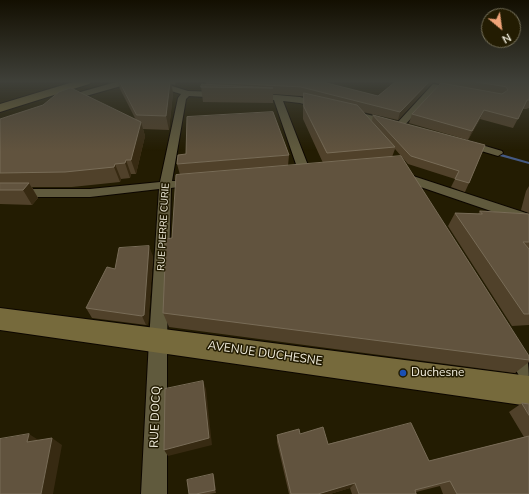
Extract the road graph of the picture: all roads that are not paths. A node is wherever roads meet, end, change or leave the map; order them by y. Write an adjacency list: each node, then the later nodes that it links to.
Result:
1 (181, 105): 15 (street, RUE PIERRE CURIE)
2 (280, 105): 11 (street)
3 (319, 105): 5 (street)
4 (421, 105): 5 (street)
5 (359, 116): 6 (street)
6 (373, 132)
7 (453, 140): 8 (street)
8 (498, 153)
9 (402, 165): 13 (street)
10 (320, 172): 11 (street)
11 (305, 173): 12 (street)
12 (290, 174)
13 (410, 179): 17 (street); 18 (street)
14 (188, 183): 15 (street)
15 (165, 185): 16 (street); 20 (street, RUE PIERRE CURIE)
16 (0, 193)
17 (423, 199)
18 (529, 219)
19 (0, 319): 20 (main road, AVENUE DUCHESNE)
20 (158, 340): 23 (main road, AVENUE DUCHESNE); 24 (street, RUE DOCQ)
21 (509, 340): 22 (street)
22 (529, 374)
23 (529, 390)
24 (154, 494)

